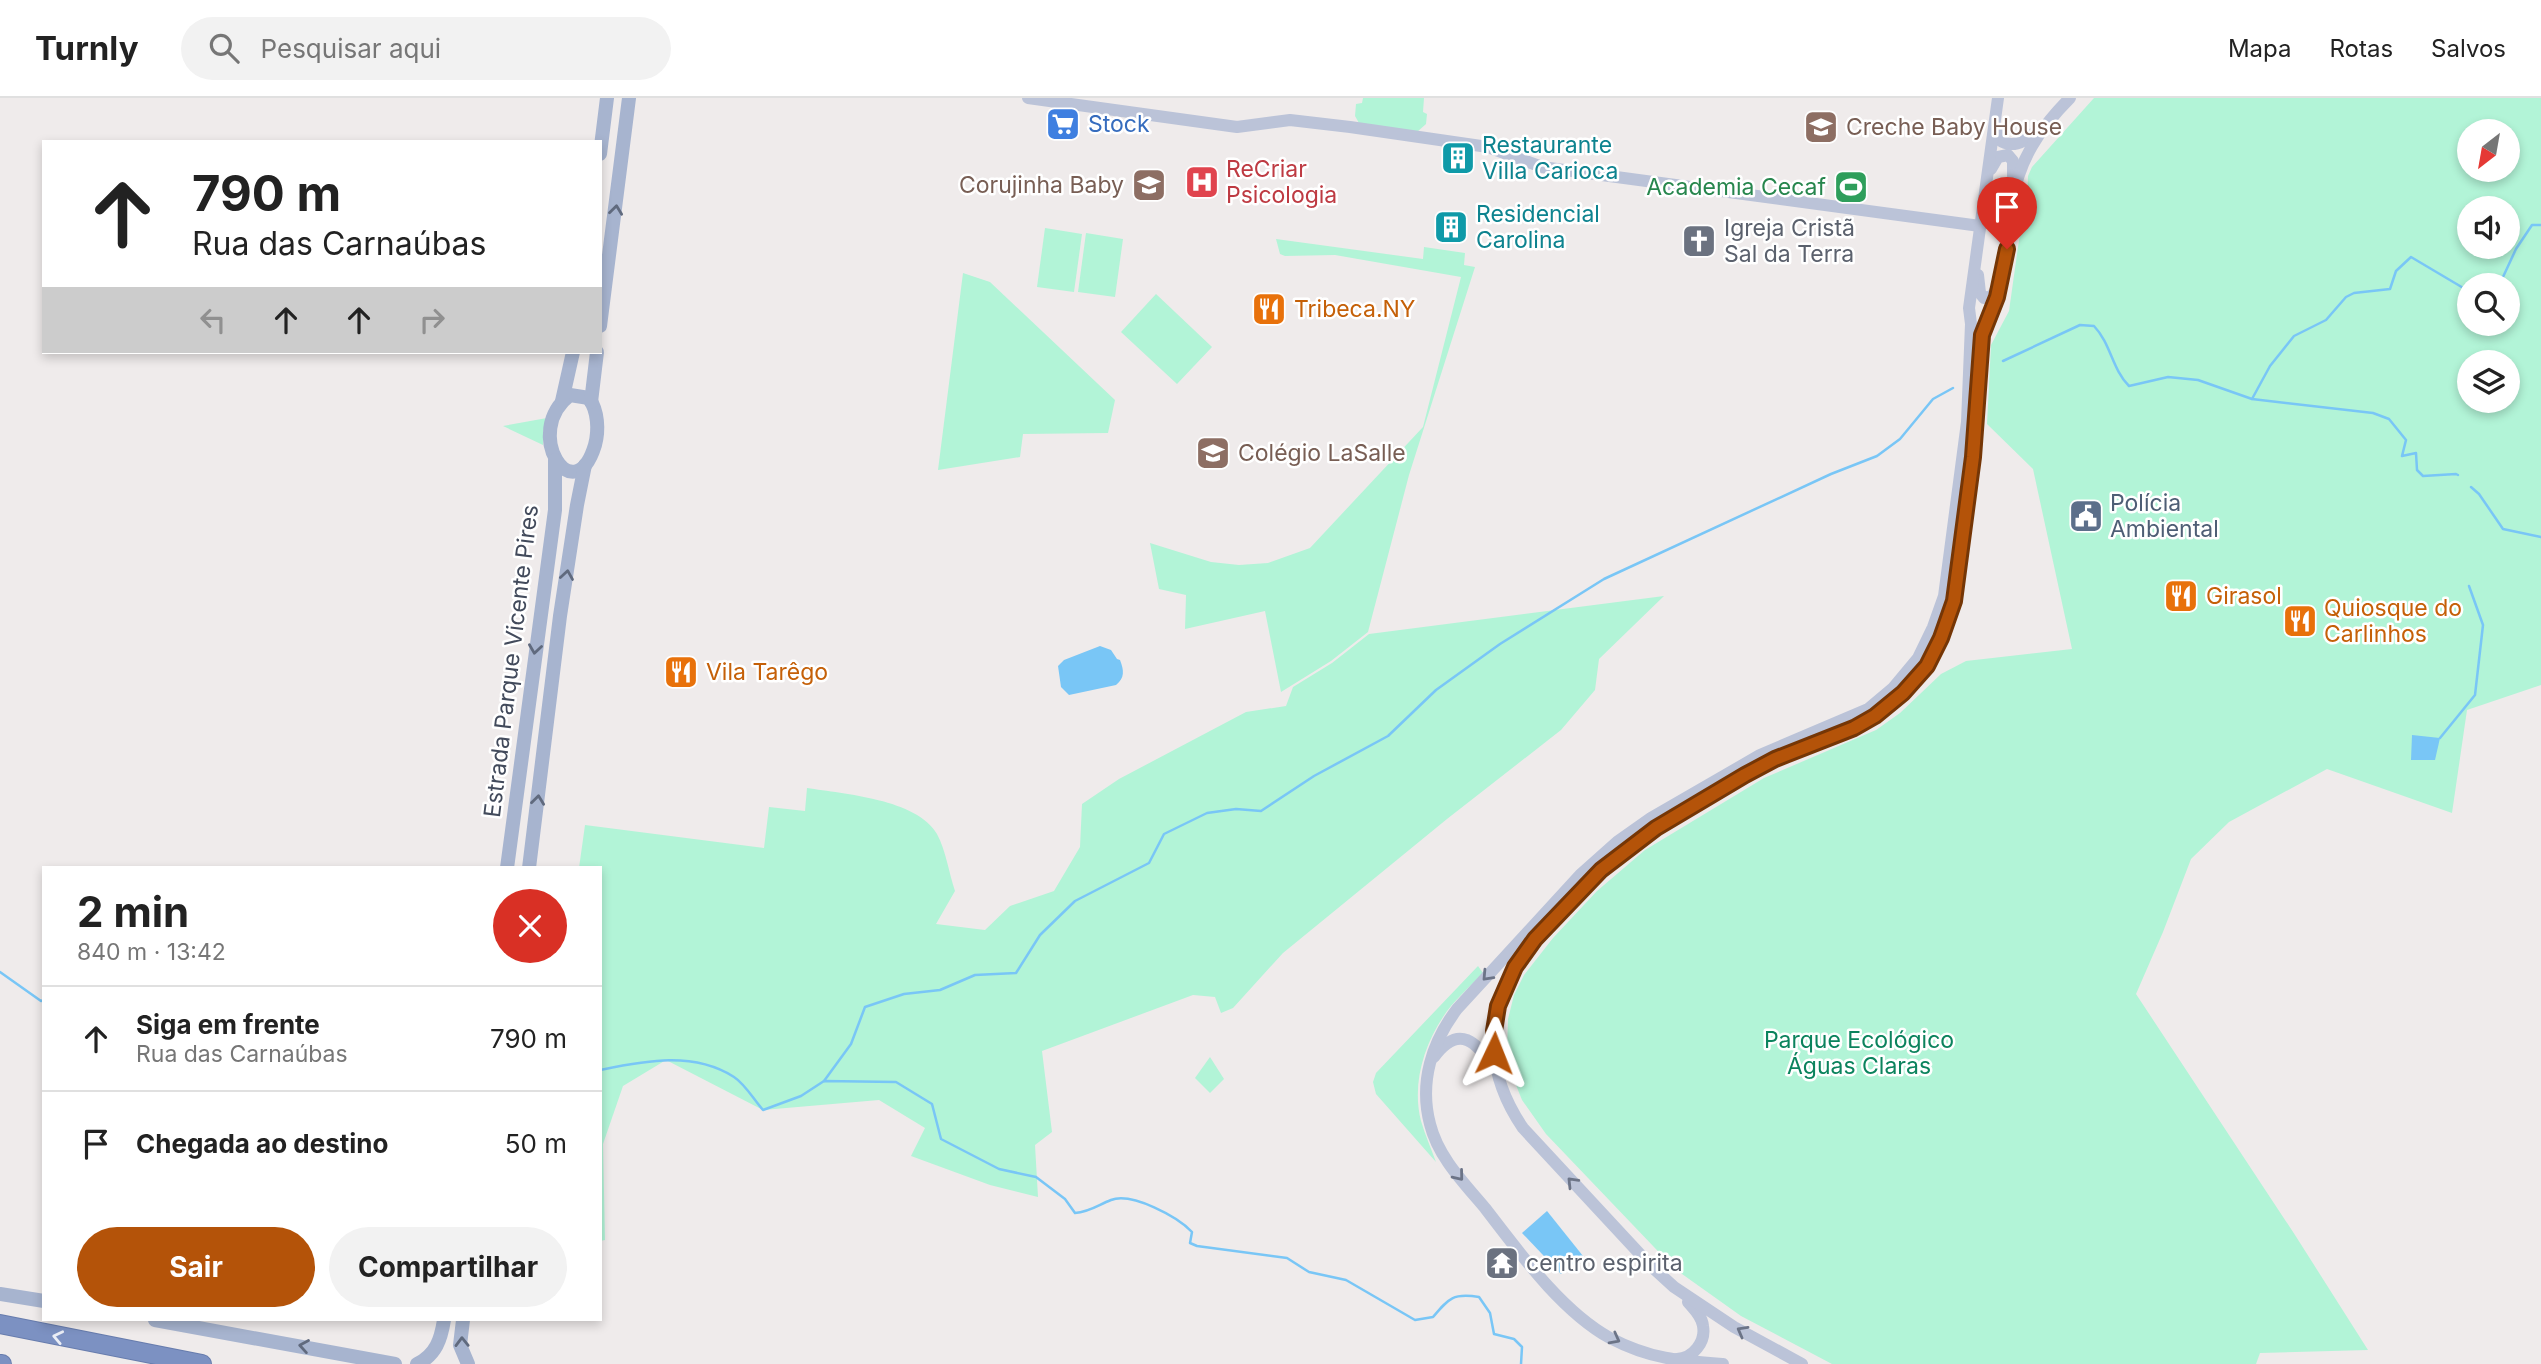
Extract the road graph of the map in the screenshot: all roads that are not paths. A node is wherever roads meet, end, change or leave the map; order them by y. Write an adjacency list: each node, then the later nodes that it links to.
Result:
1 (607, 98): 9 (main road)
2 (629, 98): 15 (main road, one-way to 2)
3 (1028, 98): 6 (street)
4 (1998, 98): 7 (street)
5 (2070, 98): 8 (street)
6 (1043, 99): 12 (street)
7 (1996, 113): 8 (street); 10 (street)
8 (2050, 119): 11 (street)
9 (602, 140)
10 (1985, 180): 11 (street); 12 (street)
11 (2012, 204): 14 (street)
12 (1980, 226): 13 (street)
13 (1977, 261): 14 (street); 24 (street, one-way to 24)
14 (2006, 265): 25 (street)
15 (602, 310)
16 (573, 354): 18 (main road)
17 (597, 354): 19 (main road)
18 (562, 401): 19 (main road); 20 (main road)
19 (591, 402): 21 (main road)
20 (555, 460): 21 (main road); 22 (main road, Estrada Parque Vicente Pires, one-way to 22)
21 (585, 465): 23 (main road, Estrada Parque Vicente Pires, one-way to 21)
22 (507, 866)
23 (529, 866)
24 (1430, 1062): 25 (street); 33 (street, one-way to 33)
25 (1498, 1072): 26 (street, one-way to 25)
26 (1674, 1287): 33 (street); 40 (street, one-way to 26)
27 (0, 1294): 28 (main road)
28 (42, 1301)
29 (160, 1321): 34 (main road, one-way to 29)
30 (444, 1321): 37 (main road)
31 (463, 1321): 38 (main road, one-way to 31)
32 (0, 1324): 35 (highway, one-way to 32)
33 (1663, 1359): 39 (street)
34 (391, 1363): 36 (main road)
35 (202, 1364)
36 (359, 1364)
37 (417, 1364)
38 (468, 1364)
39 (1723, 1364)
40 (1802, 1364)

